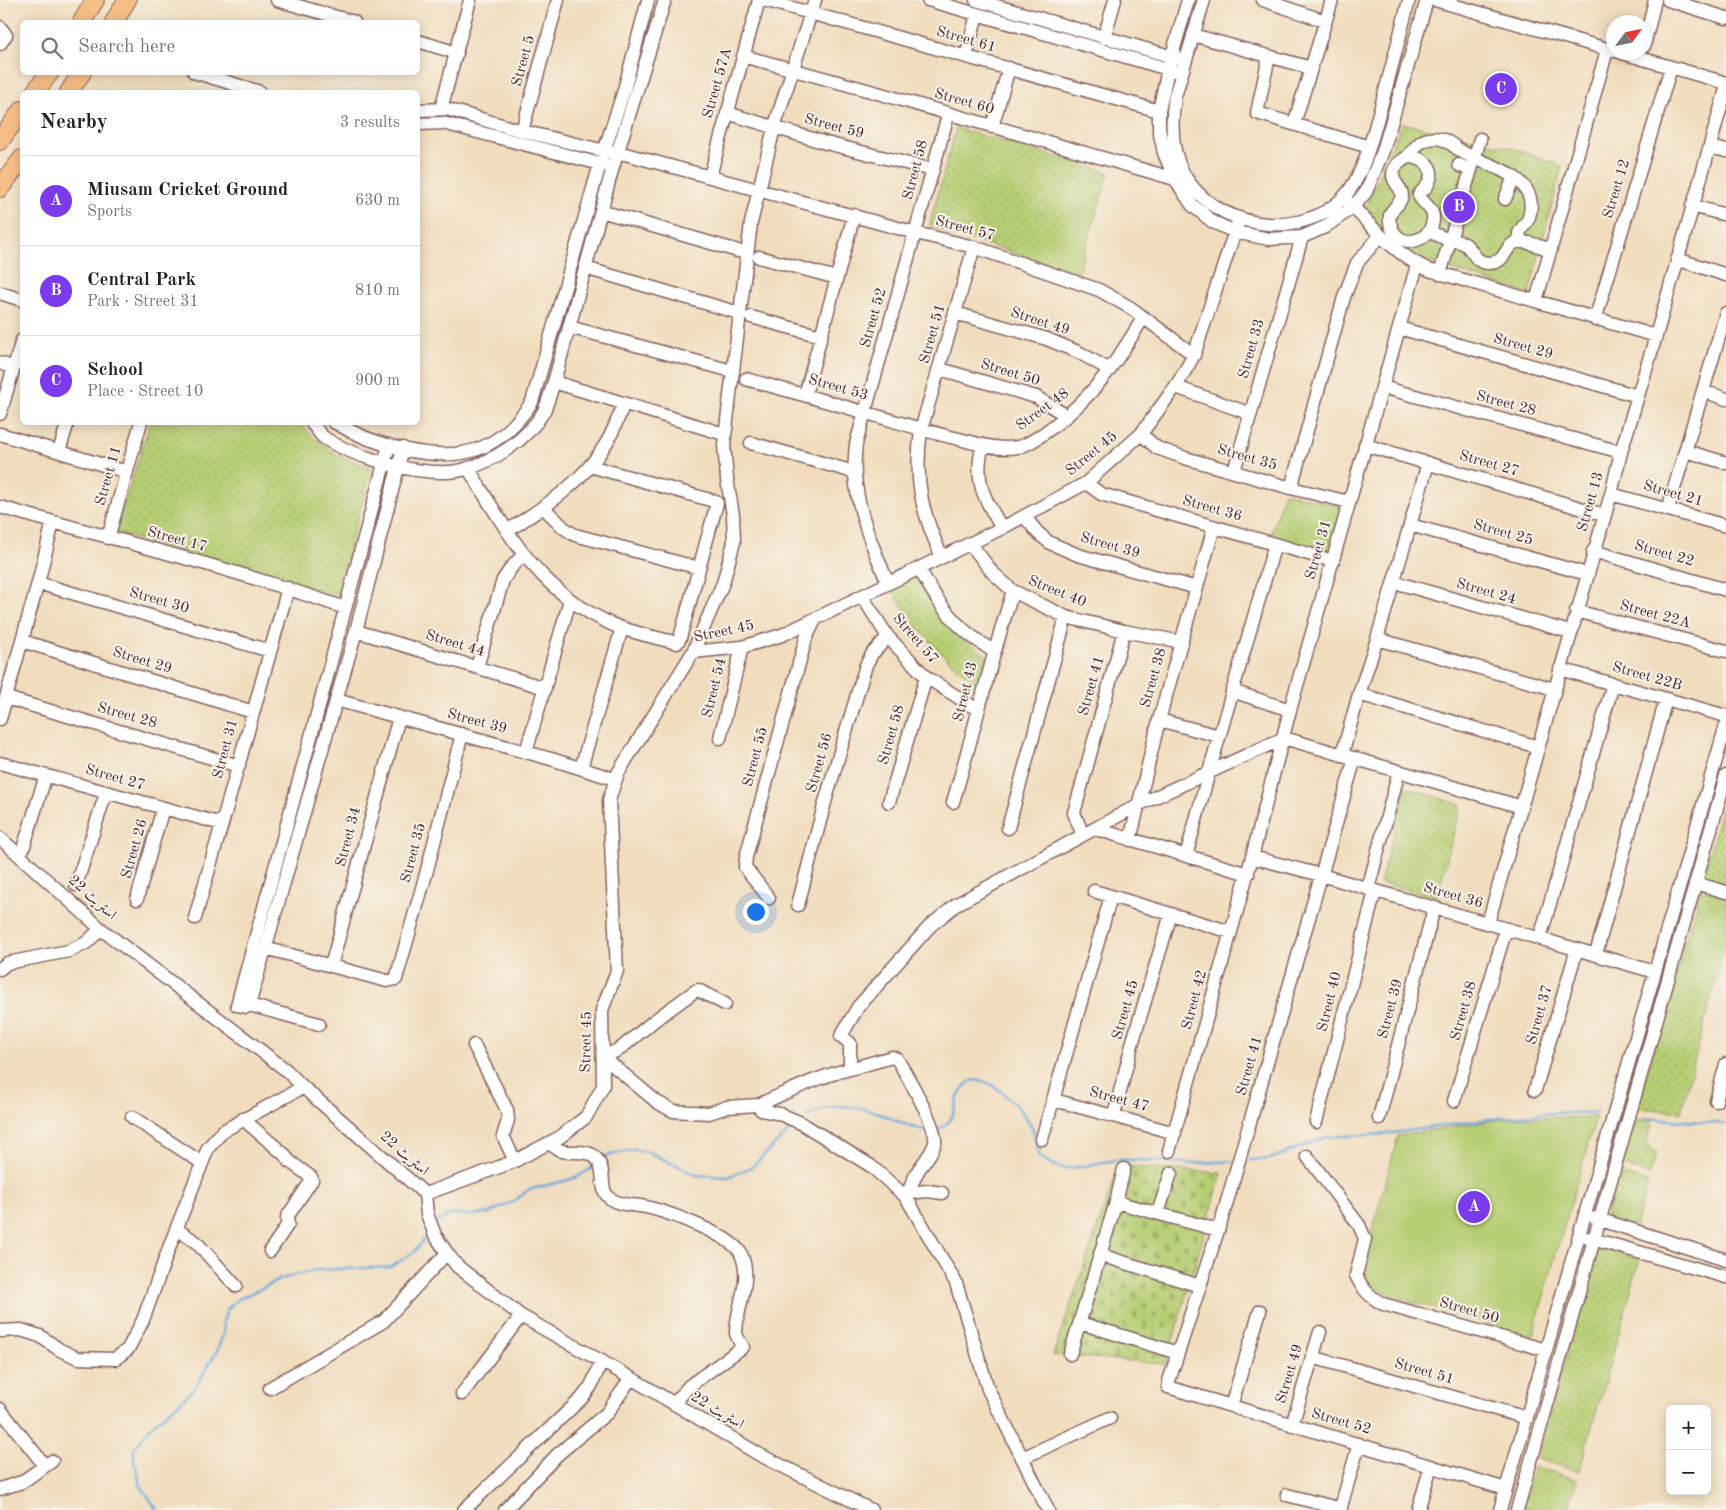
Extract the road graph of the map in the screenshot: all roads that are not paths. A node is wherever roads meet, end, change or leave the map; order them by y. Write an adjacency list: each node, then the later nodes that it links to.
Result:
1 (95, 0): 29 (highway)
2 (127, 0): 30 (highway)
3 (276, 0): 31 (street)
4 (470, 0): 39 (street)
5 (558, 0): 74 (street, Street 5)
6 (648, 0): 61 (street)
7 (665, 0): 62 (street)
8 (759, 0): 40 (street, Street 57A)
9 (764, 0): 25 (street, Street 61)
10 (815, 0): 25 (street)
11 (928, 0): 26 (street)
12 (976, 0): 35 (street)
13 (1115, 0): 35 (street)
14 (1188, 0): 45 (street)
15 (1204, 0): 34 (street)
16 (1263, 0): 24 (street)
17 (1332, 0): 32 (street)
18 (1409, 0): 51 (street)
19 (1427, 0): 52 (street)
20 (1435, 0): 38 (street)
21 (1655, 0): 27 (street)
22 (1668, 0): 23 (street)
23 (1682, 2): 28 (street)
24 (1283, 3): 32 (street)
25 (810, 13): 42 (street, Street 61); 50 (street)
26 (977, 14): 42 (street); 45 (street)
27 (1651, 16)
28 (1726, 18)
29 (83, 20)
30 (115, 20)
31 (347, 20)
32 (1325, 21): 49 (street)
33 (0, 27): 37 (street)
34 (1193, 35): 41 (street); 46 (street)
35 (1104, 38): 45 (street)
36 (420, 42): 39 (street)
37 (0, 44)
38 (1606, 49)
39 (457, 52): 63 (street)
40 (743, 56): 50 (street, Street 60); 67 (street, Street 57A)
41 (1269, 56): 49 (street); 71 (street)
42 (966, 57): 48 (street, Street 61)
43 (1651, 57): 47 (street)
44 (1610, 60): 107 (street)
45 (1170, 63): 46 (street); 65 (street)
46 (1184, 67): 98 (street)
47 (1671, 67): 56 (street); 125 (street, Street 12)
48 (1009, 68): 65 (street, Street 61); 72 (street)
49 (1312, 68): 71 (street)
50 (792, 70): 68 (street, Street 60); 73 (street)
51 (1392, 70): 52 (street); 78 (street)
52 (1405, 74): 93 (street)
53 (48, 75): 58 (highway)
54 (80, 75): 59 (highway)
55 (204, 75): 60 (street)
56 (1726, 83)
57 (1726, 89): 79 (street, Street 13)
58 (36, 90)
59 (70, 90)
60 (253, 90)
61 (624, 90): 62 (street); 81 (street)
62 (636, 93): 81 (street)
63 (441, 109): 64 (street, Street 57); 70 (street, Street 57)
64 (420, 110)
65 (1159, 111): 89 (street)
66 (20, 113): 77 (highway)
67 (727, 113): 73 (street, Street 59); 87 (street, Street 57A)
68 (948, 115): 72 (street, Street 60); 86 (street, Street 58)
69 (420, 124): 75 (street)
70 (497, 124): 74 (street, Street 57); 75 (street)
71 (1294, 124): 78 (street)
72 (992, 127): 89 (street, Street 60)
73 (774, 128): 86 (street, Street 59); 91 (street)
74 (522, 131): 81 (street, Street 57)
75 (494, 137): 85 (street)
76 (1480, 139): 83 (street)
77 (0, 140)
78 (1369, 147): 93 (street)
79 (1710, 147): 80 (street); 94 (street, Street 13)
80 (1726, 151)
81 (612, 152): 85 (street); 87 (street, Street 57)
82 (1408, 157): 83 (street); 100 (street); 100 (street)
83 (1475, 157): 88 (street); 104 (street)
84 (20, 162): 90 (highway)
85 (606, 166): 95 (street); 117 (street)
86 (934, 170): 101 (street, Street 58)
87 (710, 176): 91 (street, Street 57)
88 (1514, 177): 92 (street); 105 (street)
89 (1175, 179): 99 (street)
90 (0, 188)
91 (758, 190): 96 (street, Street 57); 123 (street)
92 (1505, 199)
93 (1348, 202): 98 (street); 102 (street); 103 (street)
94 (1692, 206): 97 (street); 110 (street, Street 13)
95 (601, 211): 108 (street); 112 (street)
96 (854, 215): 101 (street, Street 57); 115 (street)
97 (1726, 215)
98 (1239, 219): 99 (street, Street 45)
99 (1235, 232): 103 (street); 132 (street, Street 45)
100 (1429, 232): 104 (street)
101 (916, 233): 106 (street, Street 57); 147 (street, Street 52)
102 (1380, 236): 111 (street); 179 (street)
103 (1302, 237): 149 (street, Street 33)
104 (1451, 240): 105 (street); 113 (street)
105 (1521, 242): 107 (street)
106 (974, 247): 122 (street, Street 51); 124 (street, Street 57)
107 (1551, 250): 120 (street)
108 (738, 251)
109 (759, 257): 115 (street)
110 (1677, 260): 114 (street); 129 (street, Street 13)
111 (1417, 265): 113 (street); 127 (street, Street 31)
112 (585, 268): 119 (street); 123 (street)
113 (1440, 274): 120 (street)
114 (1726, 275)
115 (837, 278): 128 (street)
116 (0, 293): 118 (street)
117 (562, 297): 119 (street); 155 (street)
118 (20, 299)
119 (577, 300): 126 (street)
120 (1536, 302): 125 (street)
121 (1726, 313): 130 (street)
122 (955, 314): 135 (street, Street 51); 136 (street, Street 49)
123 (745, 315): 128 (street); 137 (street)
124 (1143, 318): 132 (street, Street 57); 136 (street, Street 48)
125 (1595, 320): 129 (street)
126 (569, 327): 137 (street); 139 (street)
127 (1399, 328): 141 (street, Street 31); 144 (street, Street 29)
128 (821, 336): 143 (street)
129 (1656, 336): 144 (street, Street 13)
130 (1723, 336): 142 (street)
131 (20, 347): 134 (street)
132 (1194, 355): 140 (street, Street 45)
133 (0, 363): 134 (street)
134 (14, 368): 148 (street)
135 (940, 369): 150 (street, Street 50); 156 (street, Street 51)
136 (1110, 370): 150 (street, Street 48)
137 (732, 371): 158 (street)
138 (746, 379): 143 (street, Street 53)
139 (554, 382): 146 (street); 160 (street)
140 (1176, 387): 149 (street); 159 (street, Street 45)
141 (1382, 387): 164 (street, Street 31); 168 (street, Street 28)
142 (1703, 391): 145 (street); 167 (street)
143 (805, 395): 147 (street, Street 53)
144 (1638, 396): 168 (street, Street 13)
145 (1726, 399)
146 (624, 403): 158 (street); 172 (street)
147 (864, 412): 156 (street, Street 53); 177 (street, Street 52)
148 (0, 414)
149 (1251, 414): 175 (street, Street 33)
150 (1067, 416): 163 (street, Street 48)
151 (67, 425): 166 (street)
152 (140, 425): 176 (street, Street 11)
153 (313, 425): 171 (street)
154 (339, 425): 162 (street)
155 (511, 428): 160 (street); 165 (street)
156 (921, 430): 163 (street, Street 48); 198 (street, Street 51)
157 (0, 434): 166 (street)
158 (724, 434): 228 (street)
159 (1141, 434): 175 (street, Street 35); 178 (street, Street 45)
160 (520, 438): 174 (street)
161 (751, 443): 177 (street)
162 (389, 445): 165 (street); 171 (street)
163 (983, 445): 191 (street)
164 (1366, 445): 169 (street, Street 27); 181 (street, Street 31)
165 (403, 448): 173 (street)
166 (60, 451): 176 (street)
167 (1686, 451): 170 (street); 184 (street)
168 (1621, 452): 180 (street, Street 13)
169 (1428, 463): 185 (street, Street 27); 188 (street)
170 (1726, 463)
171 (385, 464): 173 (street); 212 (street)
172 (590, 466): 183 (street); 200 (street, Street 45)
173 (398, 468): 174 (street); 217 (street)
174 (468, 468): 192 (street, Street 45)
175 (1234, 471): 179 (street, Street 35)
176 (127, 472): 193 (street, Street 11)
177 (854, 472): 205 (street, Street 52)
178 (1086, 483): 186 (street, Street 45); 190 (street, Street 36)
179 (1291, 488): 181 (street, Street 35)
180 (1611, 494): 184 (street, Street 21); 185 (street, Street 13)
181 (1349, 502): 199 (street, Street 31)
182 (0, 507): 187 (street, Street 17)
183 (543, 507): 192 (street); 200 (street)
184 (1668, 509): 189 (street, Street 21)
185 (1604, 515): 196 (street, Street 13)
186 (1024, 516): 191 (street, Street 45); 207 (street, Street 39)
187 (54, 522): 193 (street, Street 17); 204 (street)
188 (1410, 524): 202 (street, Street 25); 203 (street)
189 (1726, 526)
190 (1214, 527): 195 (street, Street 36); 207 (street, Street 38)
191 (1002, 528): 194 (street, Street 45)
192 (506, 531): 197 (street, Street 45)
193 (108, 538): 206 (street, Street 17)
194 (970, 543): 198 (street, Street 45); 209 (street, Street 40)
195 (1275, 544): 199 (street, Street 36); 235 (street)
196 (1593, 551): 202 (street, Street 13); 208 (street, Street 22)
197 (524, 554): 211 (street, Street 45); 229 (street)
198 (942, 557): 201 (street, Street 45)
199 (1333, 561): 241 (street, Street 31)
200 (699, 568): 216 (street, Street 45)
201 (919, 568): 205 (street, Street 45); 226 (street)
202 (1587, 574): 213 (street, Street 13)
203 (1394, 582): 219 (street, Street 24); 221 (street)
204 (38, 583): 222 (street); 225 (street, Street 30)
205 (888, 583): 210 (street, Street 45)
206 (288, 588): 212 (street, Street 17); 225 (street, Street 31)
207 (1198, 588): 223 (street, Street 38)
208 (1726, 590)
209 (1013, 591): 214 (street, Street 40); 226 (street, Street 43)
210 (862, 596): 215 (street, Street 45); 220 (street, Street 57)
211 (570, 600): 216 (street, Street 45); 233 (street)
212 (345, 608): 252 (street)
213 (1576, 610): 219 (street, Street 13); 227 (street, Street 22A)
214 (1066, 617): 218 (street, Street 40); 273 (street)
215 (816, 620): 224 (street, Street 45); 289 (street, Street 55)
216 (622, 628): 259 (street)
217 (356, 631): 229 (street, Street 44); 239 (street)
218 (1124, 632): 223 (street, Street 40); 275 (street, Street 41)
219 (1570, 632): 230 (street, Street 13)
220 (888, 637): 231 (street, Street 57); 291 (street, Street 56)
221 (1377, 639): 234 (street); 236 (street)
222 (22, 641): 237 (street); 242 (street, Street 29)
223 (1182, 642): 246 (street, Street 38)
224 (742, 646): 228 (street, Street 45); 250 (street, Street 54)
225 (270, 651): 242 (street, Street 31)
226 (993, 651): 240 (street, Street 43)
227 (1726, 651)
228 (693, 652): 312 (street, Street 45)
229 (477, 667): 233 (street, Street 44)
230 (1560, 669): 232 (street, Street 22B); 234 (street, Street 13)
231 (926, 677): 240 (street, Street 57); 267 (street, Street 58)
232 (1613, 684): 238 (street, Street 22B); 300 (street)
233 (544, 688): 254 (street)
234 (1554, 689): 253 (street, Street 13)
235 (1232, 691): 241 (street); 249 (street)
236 (1359, 694): 253 (street); 255 (street)
237 (6, 698): 245 (street); 258 (street, Street 28)
238 (1666, 699): 243 (street, Street 22B); 304 (street)
239 (336, 700): 244 (street, Street 39); 252 (street)
240 (978, 710): 268 (street, Street 43)
241 (1290, 710): 251 (street, Street 31)
242 (253, 712): 258 (street, Street 31)
243 (1726, 716)
244 (399, 717): 248 (street, Street 39); 305 (street, Street 34)
245 (0, 719)
246 (1159, 720): 249 (street); 269 (street, Street 38)
247 (1726, 725): 260 (street)
248 (462, 734): 254 (street, Street 39); 305 (street, Street 35)
249 (1219, 736): 262 (street)
250 (720, 738)
251 (1284, 738): 255 (street); 262 (street); 279 (street, Street 31)
252 (316, 745): 302 (street); 309 (street)
253 (1538, 747): 270 (street, Street 13)
254 (526, 752): 259 (street, Street 39)
255 (1342, 754): 256 (street)
256 (1355, 758): 261 (street); 282 (street, Street 41)
257 (0, 763): 263 (street, Street 27)
258 (239, 766): 272 (street, Street 31)
259 (581, 768): 265 (street, Street 39)
260 (1720, 770): 299 (street)
261 (1399, 771): 270 (street); 285 (street, Street 40)
262 (1209, 772): 269 (street); 280 (street)
263 (46, 775): 266 (street, Street 27); 278 (street)
264 (1726, 776): 283 (street)
265 (608, 777)
266 (106, 793): 271 (street, Street 27); 284 (street)
267 (889, 802)
268 (952, 802)
269 (1138, 805): 274 (street); 277 (street, Street 38)
270 (1522, 807): 295 (street, Street 13)
271 (163, 808): 272 (street, Street 27); 290 (street, Street 26)
272 (222, 824): 294 (street, Street 31)
273 (1008, 828)
274 (1096, 829): 275 (street); 277 (street)
275 (1083, 835): 314 (street)
276 (0, 838): 296 (street, اسٹریٹ 22)
277 (1130, 840): 280 (street)
278 (22, 848)
279 (1254, 851): 281 (street, Street 42); 282 (street, Street 36)
280 (1186, 856): 281 (street)
281 (1248, 874): 298 (street, Street 42)
282 (1321, 875): 285 (street, Street 36); 343 (street, Street 41)
283 (1695, 883): 287 (street); 301 (street)
284 (76, 885)
285 (1372, 890): 292 (street, Street 36); 325 (street, Street 40)
286 (1094, 891): 288 (street)
287 (1726, 892)
288 (1111, 896): 293 (street); 317 (street)
289 (769, 898)
290 (138, 899)
291 (798, 905)
292 (1434, 908): 295 (street, Street 36); 323 (street, Street 39)
293 (1171, 914): 298 (street); 321 (street, Street 45)
294 (195, 918)
295 (1488, 923): 297 (street, Street 36)
296 (101, 929): 306 (street); 315 (street, اسٹریٹ 22)
297 (1506, 929): 300 (street, Street 36); 318 (street, Street 38)
298 (1231, 932): 326 (street, Street 42)
299 (1666, 934): 301 (street); 307 (street)
300 (1540, 938): 303 (street, Street 36)
301 (1680, 938): 341 (street)
302 (265, 948): 305 (street); 309 (street)
303 (1577, 949): 304 (street, Street 36); 316 (street, Street 37)
304 (1596, 954): 307 (street, Street 36)
305 (331, 966)
306 (0, 969)
307 (1655, 972): 340 (street)
308 (725, 1004): 312 (street)
309 (244, 1006): 310 (street)
310 (319, 1024)
311 (474, 1045): 331 (street)
312 (603, 1057): 320 (street); 328 (street, Street 45)
313 (1726, 1064): 319 (street)
314 (850, 1069): 320 (street); 337 (street)
315 (303, 1087): 324 (street); 336 (street, اسٹریٹ 22)
316 (1535, 1090)
317 (1054, 1100): 321 (street, Street 47); 327 (street)
318 (1454, 1101)
319 (1716, 1101)
320 (758, 1105): 337 (street)
321 (1114, 1116): 326 (street, Street 47)
322 (132, 1117): 332 (street)
323 (1379, 1118)
324 (243, 1119): 332 (street); 346 (street)
325 (1316, 1122)
326 (1175, 1133): 329 (street, Street 42)
327 (1042, 1139)
328 (549, 1143): 331 (street, Street 45); 367 (street)
329 (1169, 1151)
330 (1307, 1156): 358 (street, Street 50)
331 (516, 1160): 336 (street, Street 45)
332 (202, 1163): 342 (street)
333 (1124, 1169): 338 (street)
334 (1171, 1173): 339 (street)
335 (942, 1193): 337 (street)
336 (425, 1194): 347 (street, اسٹریٹ 22)
337 (907, 1195): 374 (street)
338 (1116, 1202): 339 (street); 348 (street)
339 (1158, 1213): 343 (street)
340 (1586, 1214): 341 (street); 344 (street)
341 (1601, 1220): 345 (street); 349 (street)
342 (176, 1230): 351 (street); 356 (street)
343 (1218, 1230): 352 (street, Street 41)
344 (1580, 1235): 345 (street); 358 (street)
345 (1595, 1240): 350 (street); 386 (street)
346 (270, 1251)
347 (447, 1254): 354 (street, اسٹریٹ 22); 365 (street)
348 (1100, 1255): 352 (street); 355 (street)
349 (1726, 1260)
350 (1726, 1277)
351 (236, 1286)
352 (1200, 1286): 359 (street, Street 41)
353 (1260, 1310): 368 (street)
354 (521, 1316): 362 (street, اسٹریٹ 22); 366 (street)
355 (1080, 1323): 359 (street); 360 (street)
356 (0, 1331)
357 (1320, 1332): 361 (street, Street 49)
358 (1546, 1350): 371 (street)
359 (1178, 1353): 364 (street, Street 41)
360 (1070, 1354)
361 (1312, 1357): 371 (street, Street 51); 372 (street, Street 49)
362 (602, 1361): 363 (street, اسٹریٹ 22); 379 (street)
363 (631, 1378): 367 (street, اسٹریٹ 22); 380 (street)
364 (1168, 1384): 368 (street, Street 52)
365 (270, 1388)
366 (462, 1394)
367 (674, 1404): 381 (street, اسٹریٹ 22)
368 (1231, 1406): 372 (street, Street 52)
369 (0, 1409): 376 (street)
370 (1110, 1418): 374 (street)
371 (1527, 1418): 377 (street)
372 (1292, 1425): 373 (street, Street 52)
373 (1359, 1444): 375 (street, Street 52); 383 (street)
374 (1022, 1458): 382 (street)
375 (1431, 1466): 377 (street, Street 52); 384 (street)
376 (0, 1489)
377 (1506, 1489): 385 (street)
378 (1287, 1495): 383 (street)
379 (464, 1510)
380 (505, 1510)
381 (871, 1510)
382 (1048, 1510)
383 (1340, 1510)
384 (1418, 1510)
385 (1500, 1510)
386 (1517, 1510)

